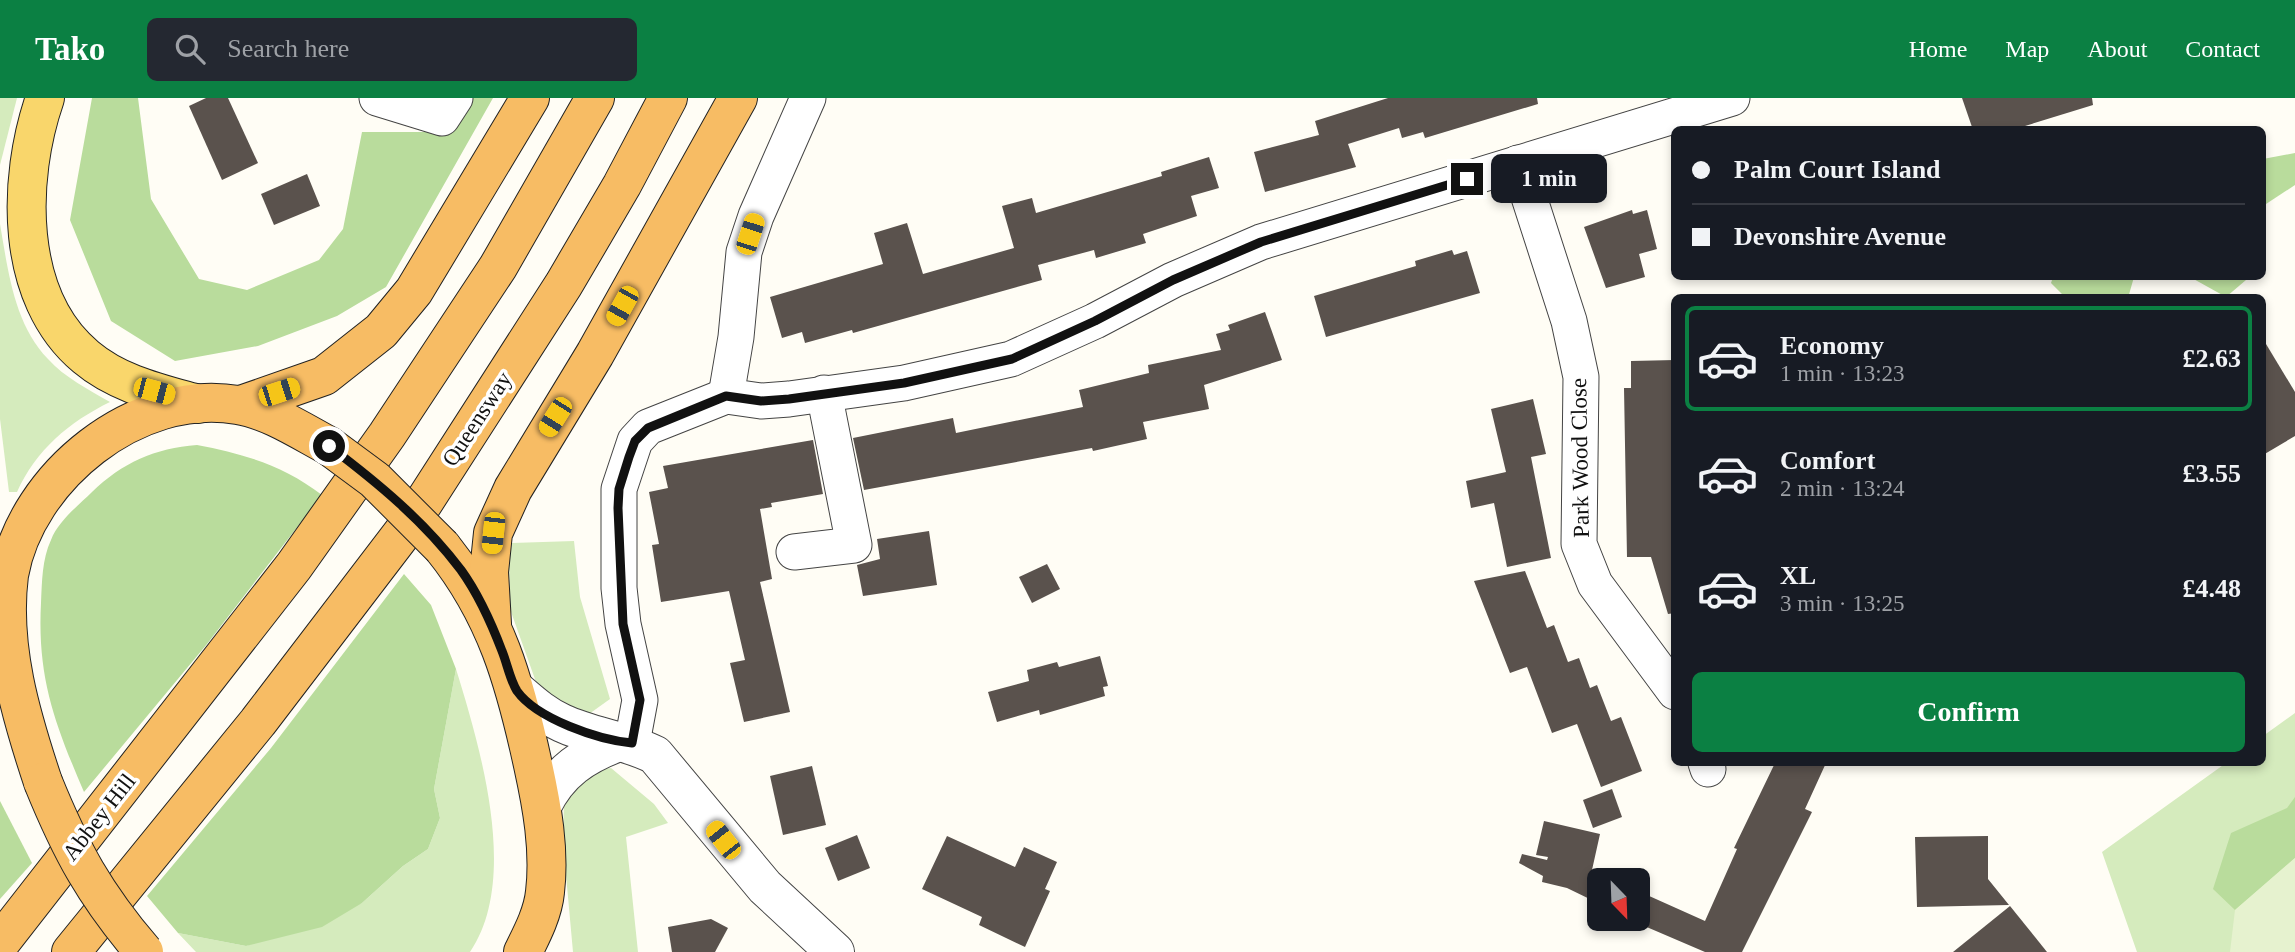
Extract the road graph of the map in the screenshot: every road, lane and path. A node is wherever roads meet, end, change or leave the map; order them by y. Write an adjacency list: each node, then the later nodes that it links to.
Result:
1 (45, 98): 13 (main road)
2 (377, 98): 3 (street)
3 (455, 98)
4 (530, 98): 14 (highway)
5 (595, 98): 25 (highway, Abbey Hill)
6 (668, 98): 26 (highway, Queensway)
7 (738, 98): 18 (highway)
8 (808, 98): 12 (street)
9 (1732, 98): 10 (street)
10 (1518, 163): 11 (street); 20 (street, Park Wood Close)
11 (824, 393): 12 (street); 16 (street)
12 (726, 396): 22 (street)
13 (198, 404): 14 (highway); 17 (highway)
14 (241, 405): 18 (highway, bridge)
15 (0, 529): 17 (main road)
16 (794, 552)
17 (8, 577): 19 (highway)
18 (492, 624): 21 (highway)
19 (5, 681): 27 (highway, bridge)
20 (1671, 687)
21 (517, 691): 22 (street); 23 (highway)
22 (625, 742): 23 (street); 30 (street)
23 (542, 806): 24 (highway)
24 (545, 894): 28 (highway); 29 (highway)
25 (0, 943)
26 (71, 952)
27 (144, 952)
28 (523, 952)
29 (554, 952)
30 (835, 952)

